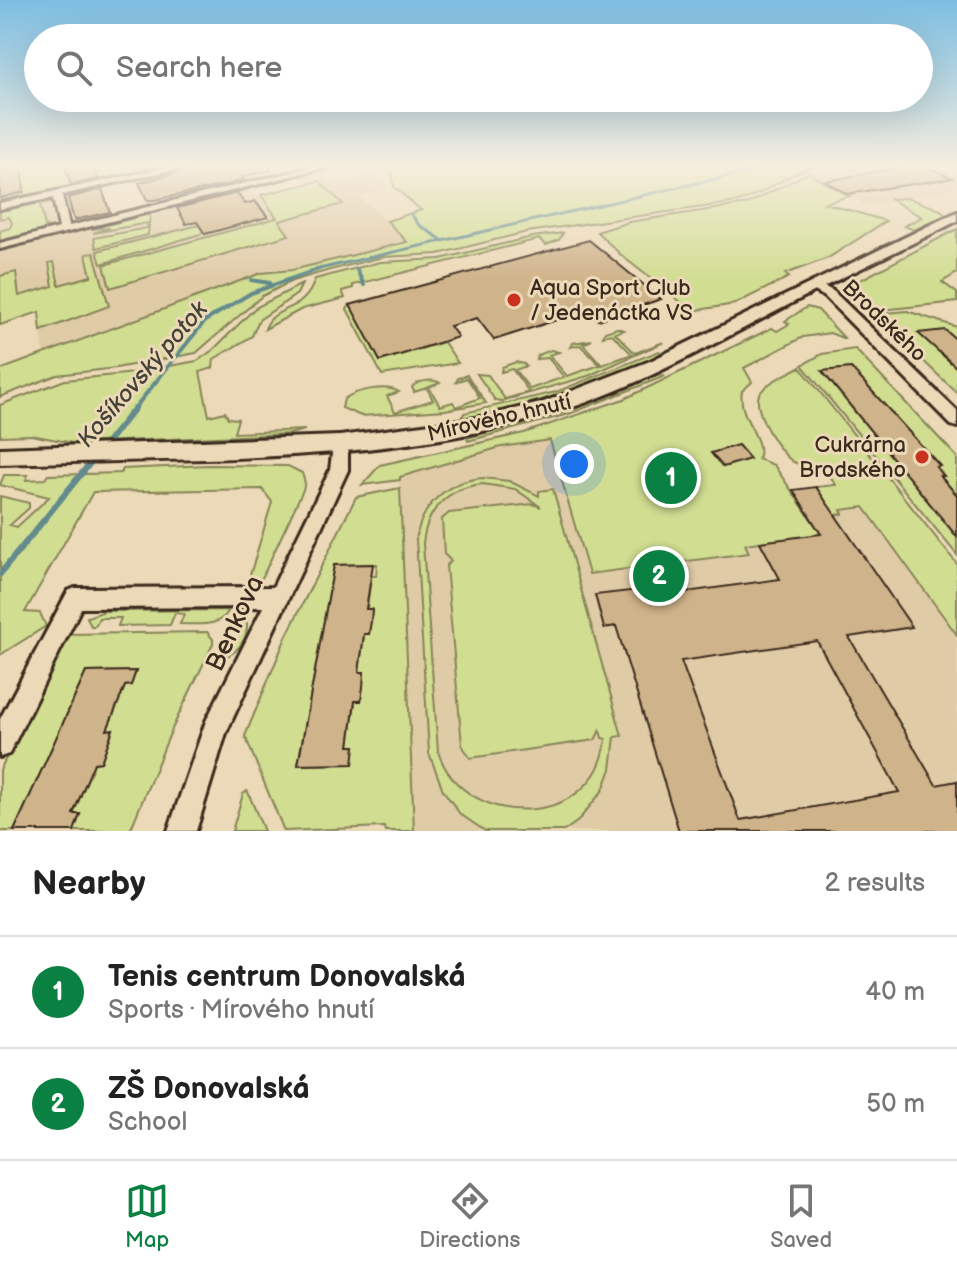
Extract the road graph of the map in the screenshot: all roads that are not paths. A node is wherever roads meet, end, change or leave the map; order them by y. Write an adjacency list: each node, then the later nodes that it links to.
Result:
1 (59, 204): 4 (street)
2 (172, 204): 4 (street)
3 (957, 216): 6 (main road, Mírového hnutí)
4 (65, 230): 5 (street)
5 (0, 246)
6 (815, 286): 7 (street, Brodského); 8 (main road, Mírového hnutí)
7 (957, 421)
8 (340, 442): 9 (main road, Mírového hnutí); 10 (street, Benkova)
9 (0, 456)
10 (277, 597): 11 (street); 12 (street, Benkova)
11 (0, 745)
12 (182, 831)

